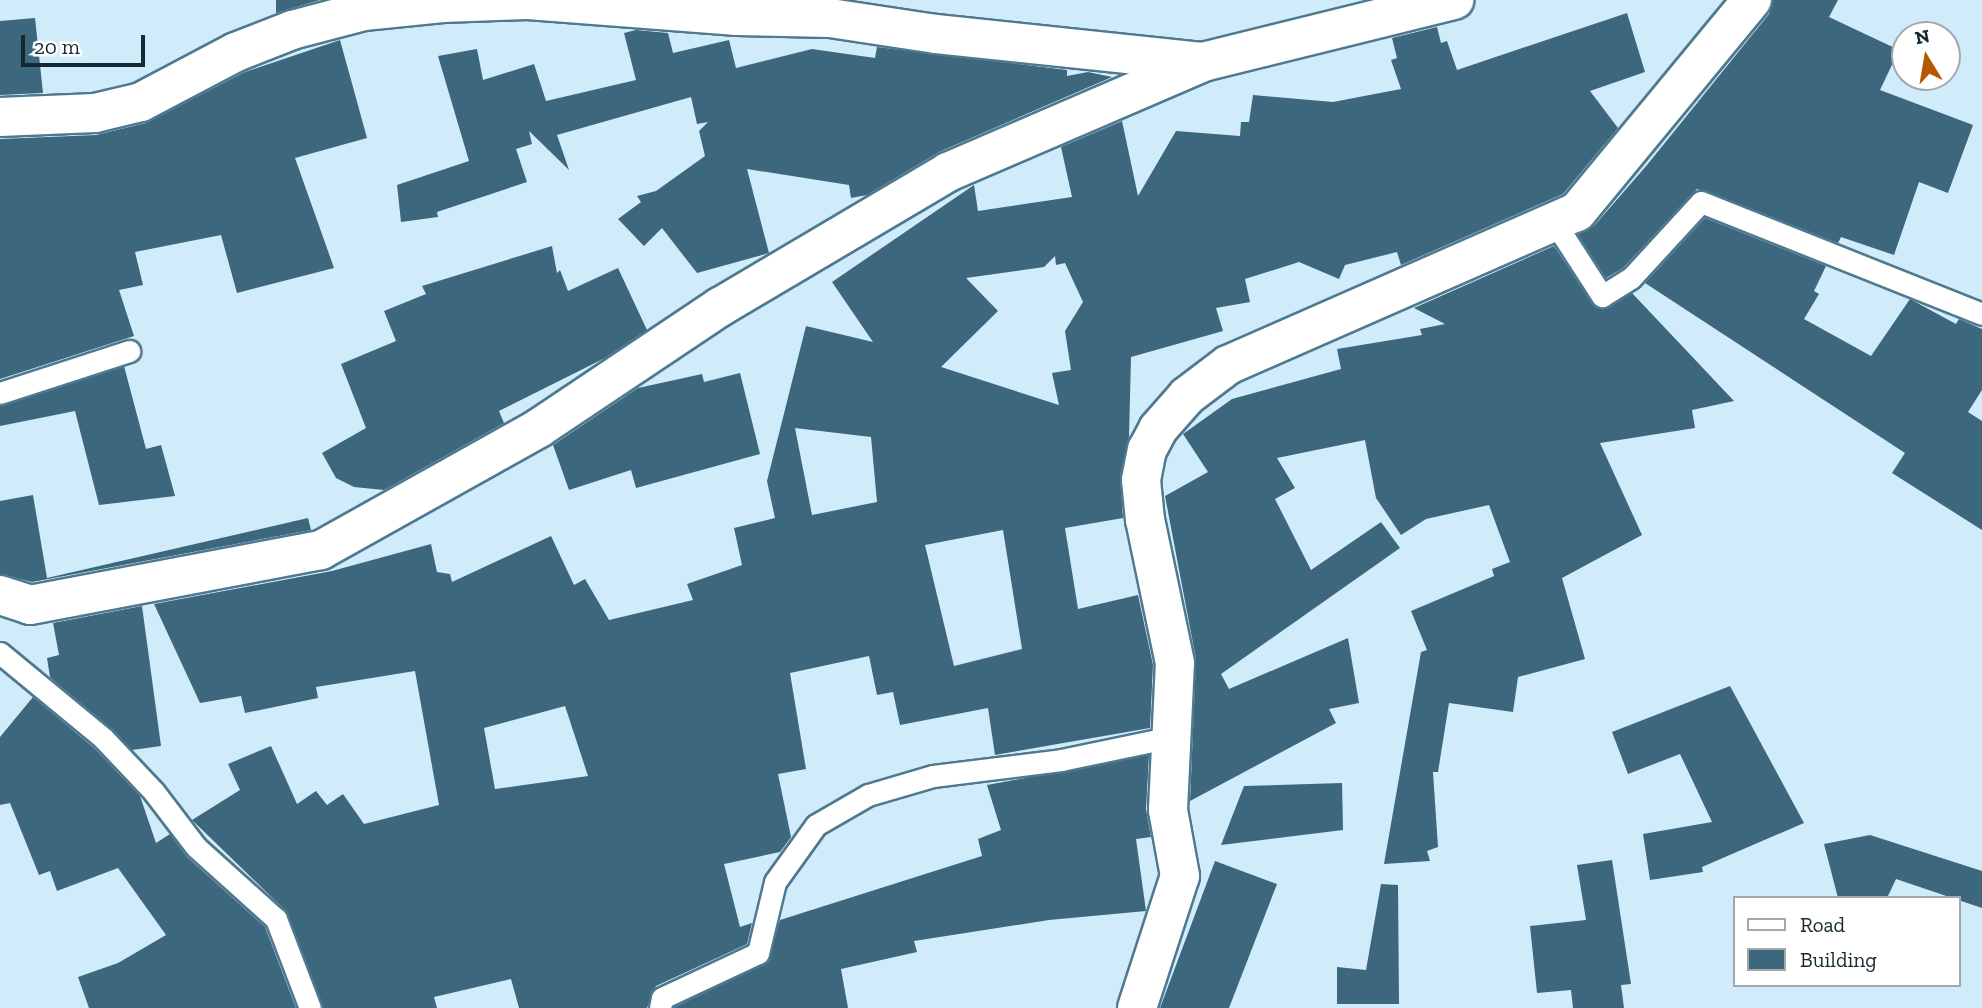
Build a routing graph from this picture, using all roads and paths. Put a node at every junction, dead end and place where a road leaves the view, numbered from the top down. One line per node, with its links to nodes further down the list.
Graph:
1 (1454, 0): 4 (street)
2 (1752, 0): 6 (street)
3 (462, 1): 4 (street); 5 (street)
4 (1203, 62): 10 (street)
5 (0, 117)
6 (1555, 223): 7 (lane); 12 (street)
7 (1982, 314)
8 (129, 351): 9 (lane)
9 (0, 393)
10 (0, 595)
11 (0, 653): 13 (lane)
12 (1172, 737): 14 (lane); 15 (street)
13 (310, 1008)
14 (660, 1008)
15 (1137, 1008)

